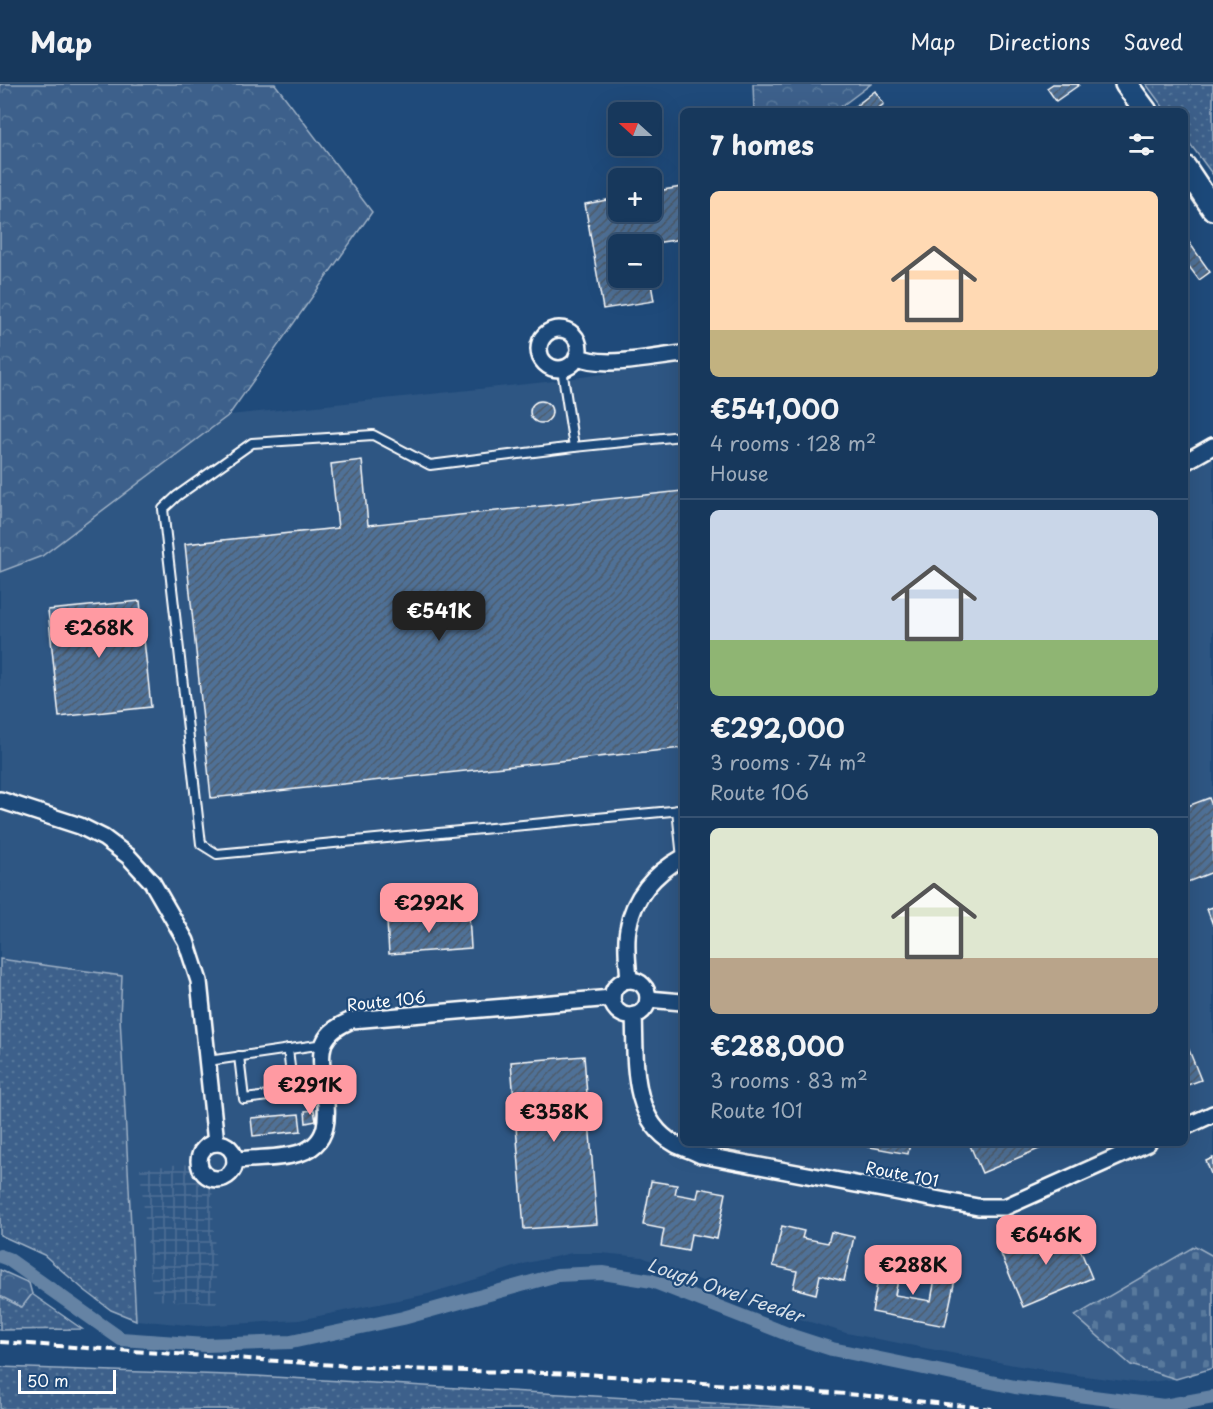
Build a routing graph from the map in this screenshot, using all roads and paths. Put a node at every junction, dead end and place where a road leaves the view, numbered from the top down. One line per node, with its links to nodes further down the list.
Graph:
1 (1126, 84): 2 (main road)
2 (1144, 108)
3 (1188, 172): 4 (main road)
4 (1213, 210)
5 (680, 354): 6 (street)
6 (578, 356): 7 (street); 7 (street)
7 (562, 369): 10 (lane)
8 (680, 436): 10 (lane)
9 (1213, 446): 11 (street)
10 (574, 447): 13 (lane)
11 (1188, 460)
12 (0, 800): 23 (street)
13 (680, 810)
14 (680, 859): 15 (street)
15 (629, 980): 16 (street); 17 (street)
16 (612, 998): 19 (street); 20 (street, Route 106)
17 (648, 999): 18 (street); 19 (street)
18 (680, 1002)
19 (634, 1015): 28 (street, Route 101)
20 (324, 1044): 21 (lane); 29 (street)
21 (288, 1049): 22 (lane); 22 (lane)
22 (239, 1056): 23 (lane)
23 (208, 1061): 26 (street)
24 (1213, 1114): 25 (street)
25 (1188, 1126)
26 (216, 1143): 29 (street); 29 (street)
27 (1133, 1146): 28 (street, Route 101)
28 (1118, 1149)
29 (235, 1160)

